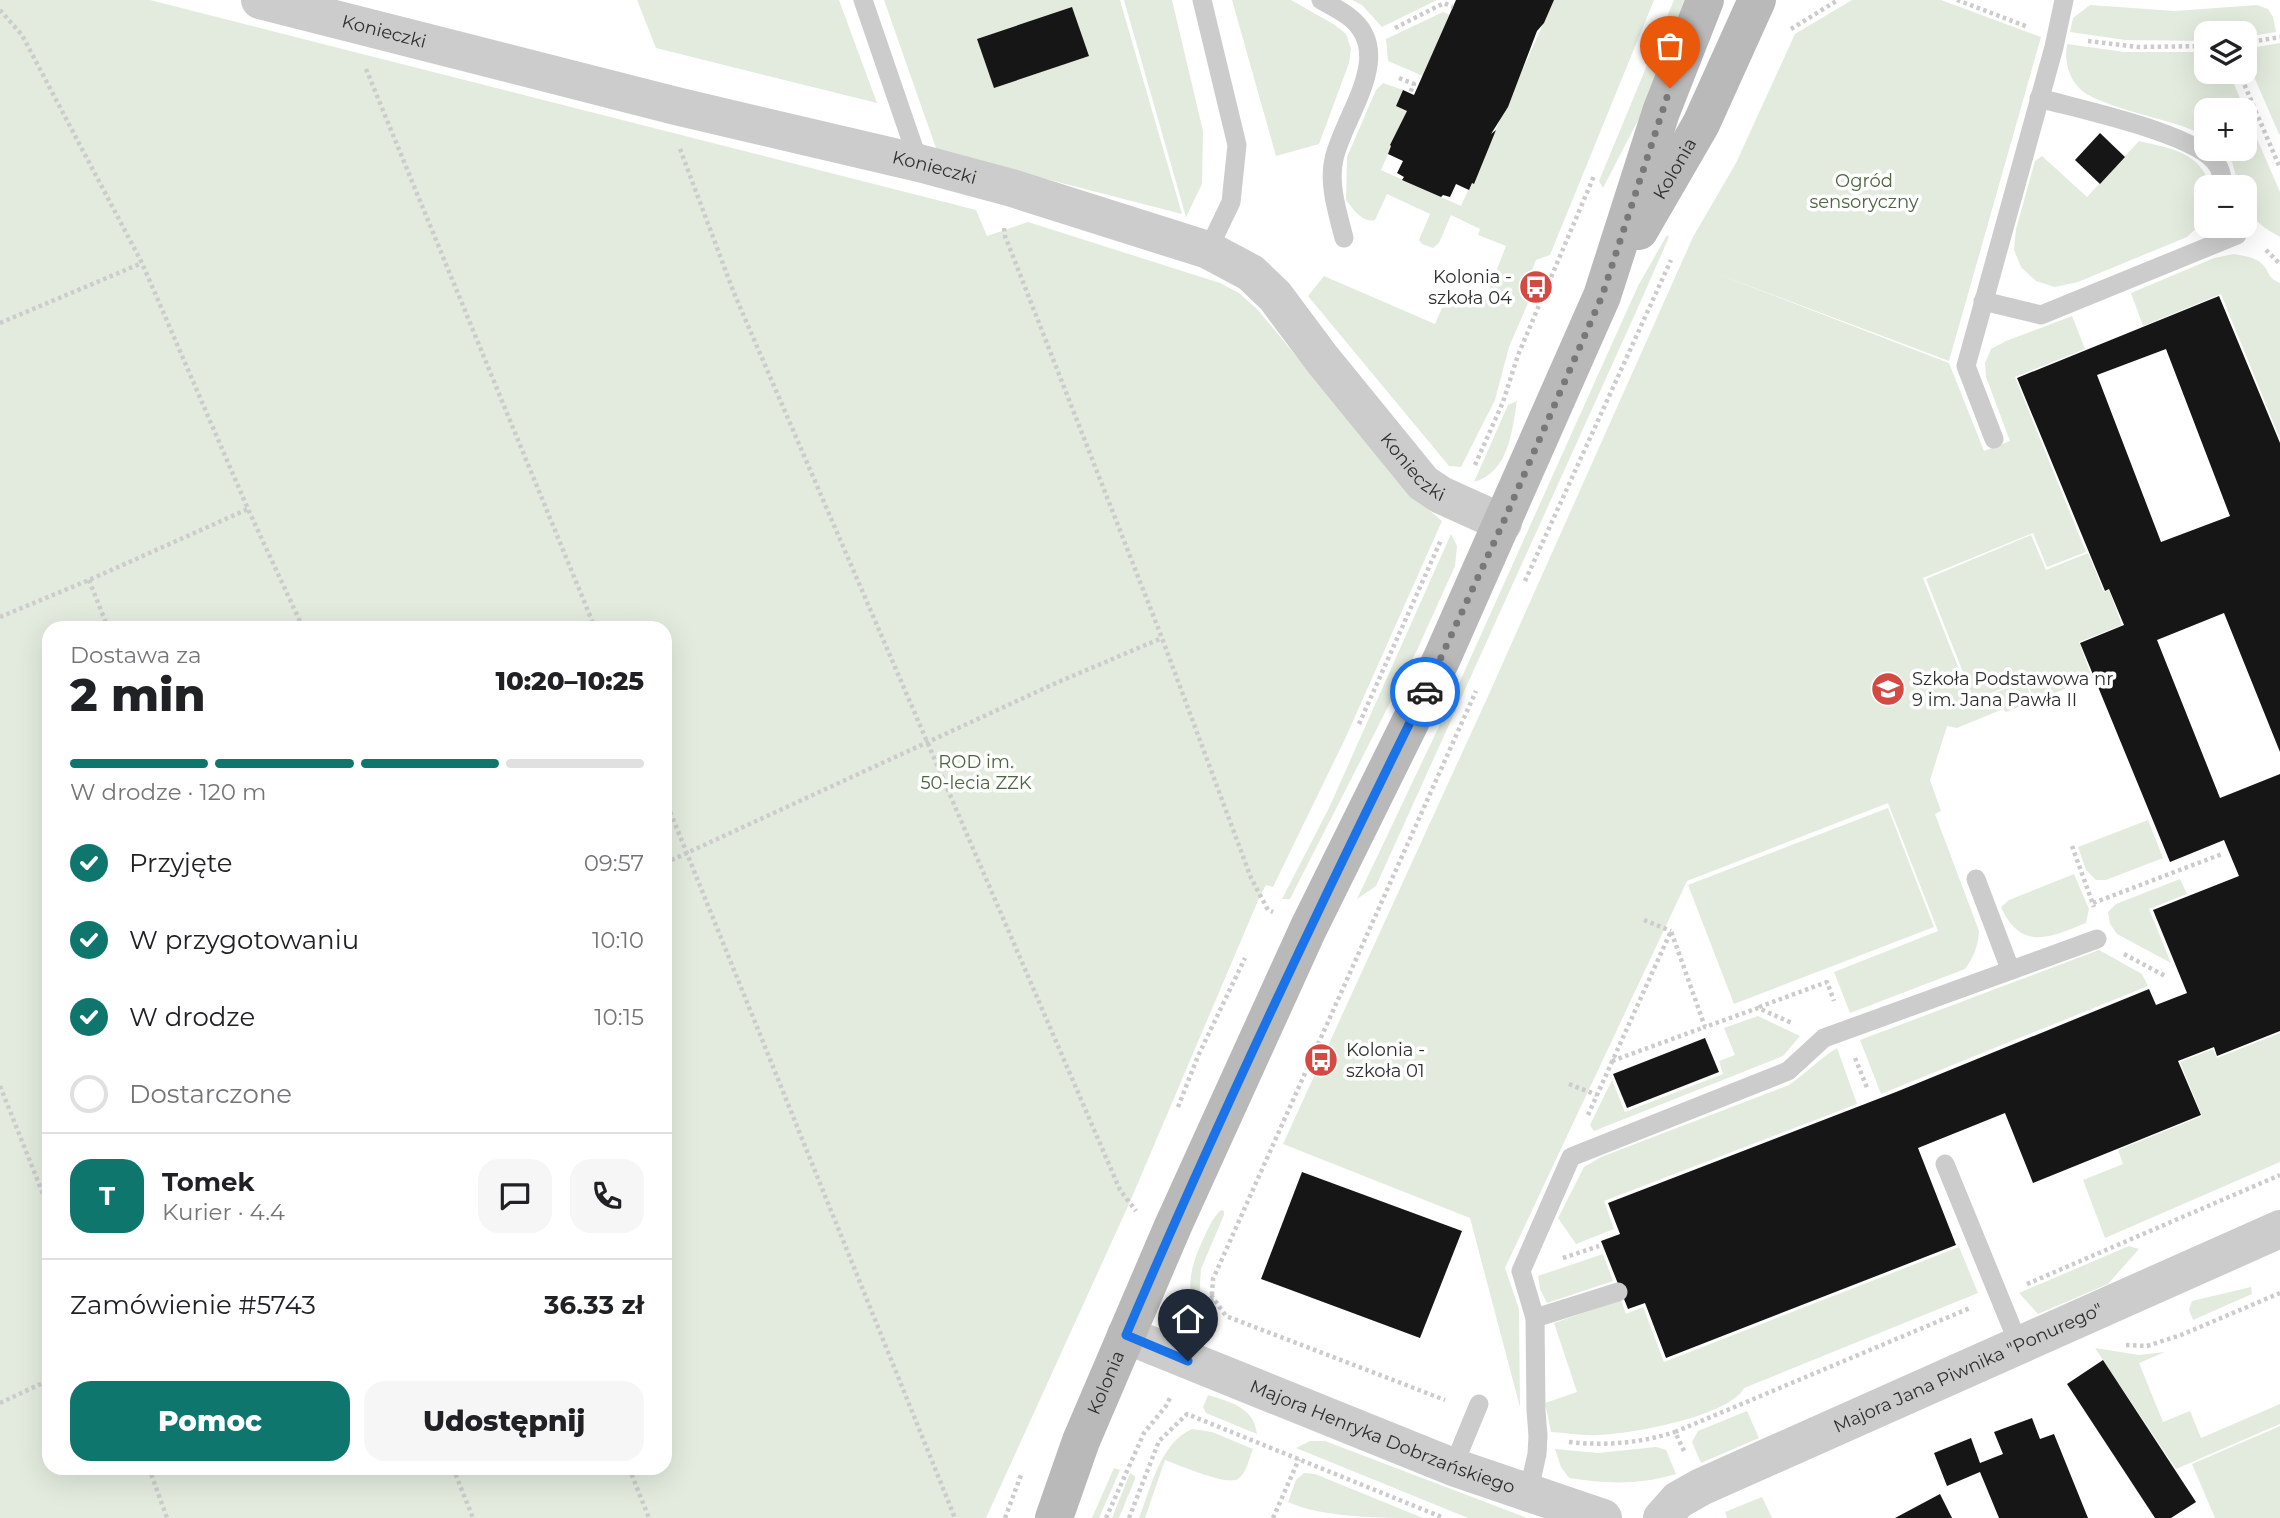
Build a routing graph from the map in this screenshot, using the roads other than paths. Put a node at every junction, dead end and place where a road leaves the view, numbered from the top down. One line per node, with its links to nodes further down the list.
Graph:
1 (260, 0): 9 (street, Konieczki)
2 (863, 0): 9 (lane)
3 (1202, 0): 13 (lane)
4 (1321, 0): 11 (lane)
5 (1705, 0): 14 (street, Kolonia)
6 (1758, 0): 14 (street, Kolonia)
7 (2064, 0): 8 (lane)
8 (2039, 98): 10 (lane); 15 (lane)
9 (919, 163): 13 (street, Konieczki)
10 (2221, 175)
11 (1344, 238)
12 (2230, 238): 15 (lane)
13 (1208, 250): 17 (street, Konieczki)
14 (1602, 296): 17 (street, Kolonia)
15 (1983, 301): 16 (lane)
16 (1994, 439)
17 (1503, 523): 25 (street, Kolonia)
18 (1976, 878): 20 (lane)
19 (2097, 939): 20 (lane)
20 (2010, 969): 24 (lane)
21 (1945, 1164): 26 (lane)
22 (2280, 1229): 26 (street, Majora Jana Piwnika "Ponurego")
23 (1618, 1292): 24 (lane)
24 (1535, 1318): 29 (lane)
25 (1126, 1335): 28 (street, Majora Henryka Dobrzańskiego); 30 (street, Kolonia)
26 (2020, 1345): 32 (street, Majora Jana Piwnika "Ponurego")
27 (1479, 1404): 28 (lane)
28 (1453, 1466): 29 (street, Majora Henryka Dobrzańskiego)
29 (1528, 1494): 31 (street, Majora Henryka Dobrzańskiego)
30 (1054, 1518)
31 (1603, 1518)
32 (1662, 1518)

